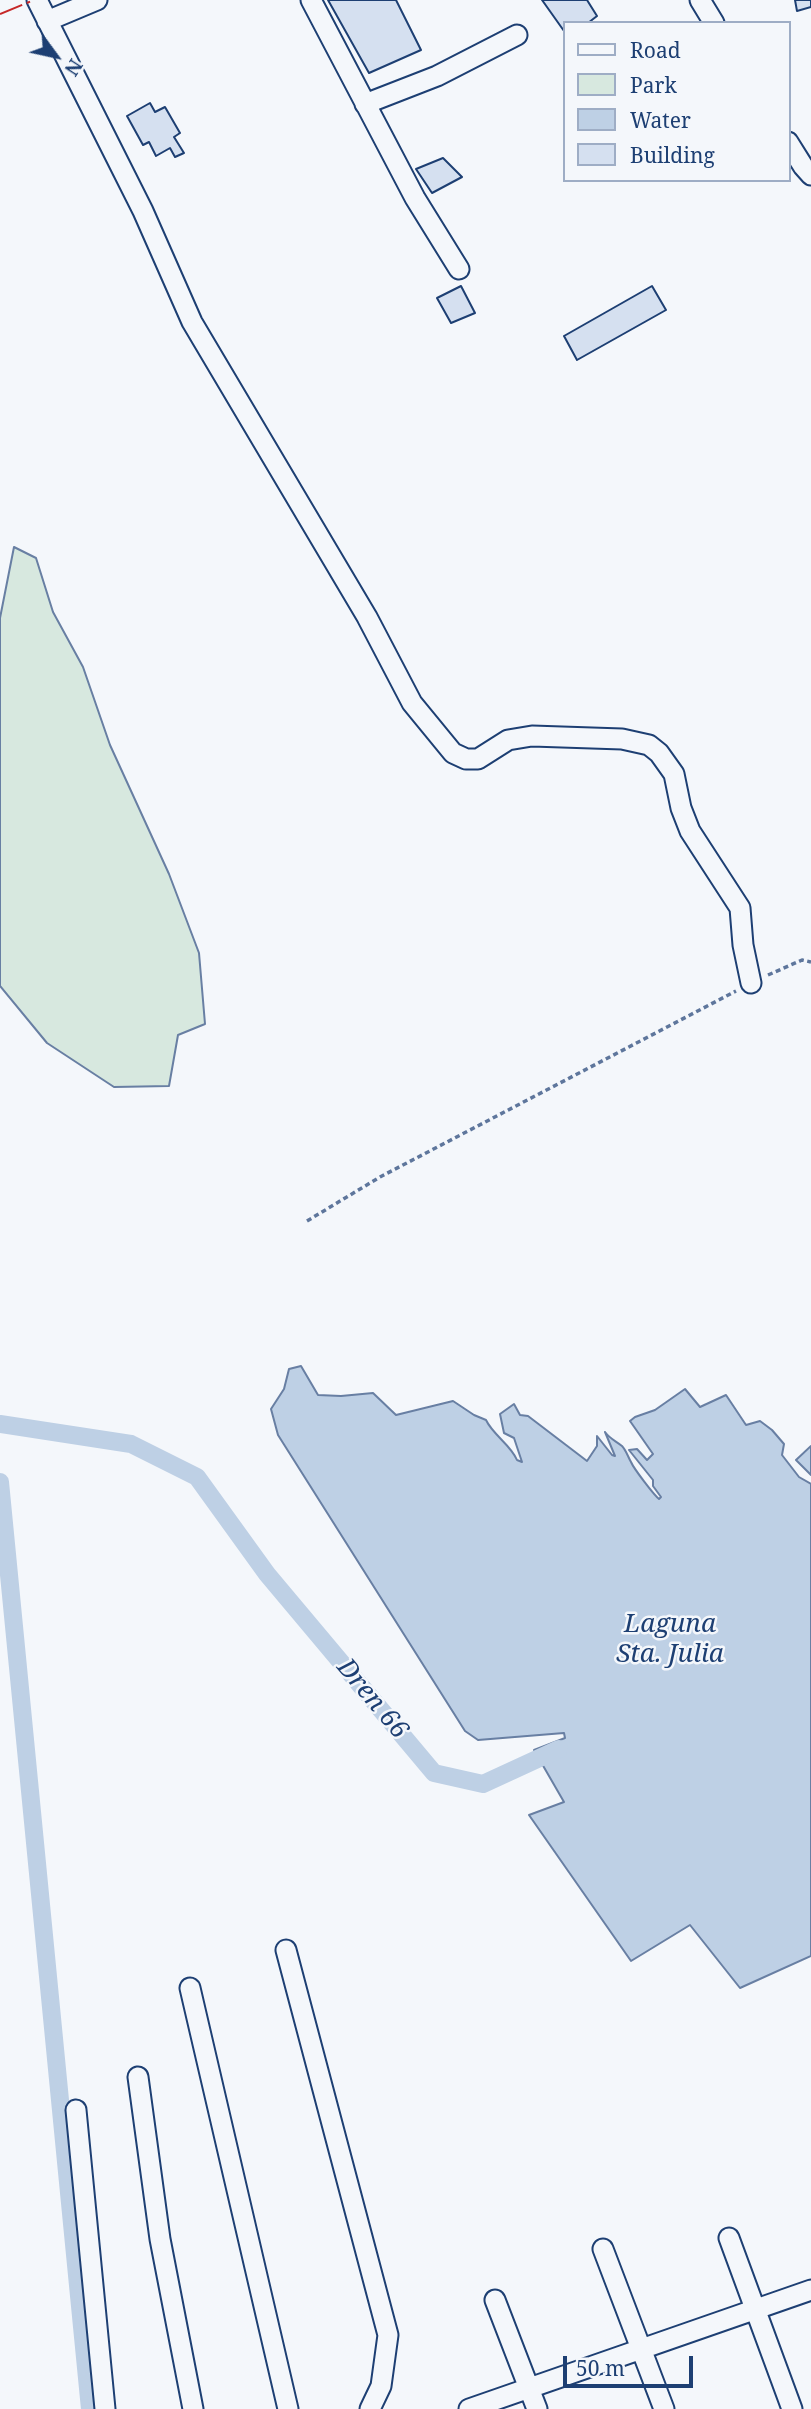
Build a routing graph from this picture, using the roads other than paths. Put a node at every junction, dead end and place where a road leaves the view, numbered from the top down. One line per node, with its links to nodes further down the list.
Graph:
1 (37, 0): 5 (street)
2 (97, 0): 5 (street)
3 (311, 0): 8 (street)
4 (700, 0): 6 (street)
5 (47, 21): 12 (street)
6 (713, 21)
7 (517, 35): 8 (street)
8 (365, 104): 11 (street)
9 (790, 145): 10 (street)
10 (811, 175)
11 (459, 270)
12 (751, 983)
13 (286, 1951): 27 (street)
14 (190, 1987): 26 (street)
15 (138, 2077): 25 (street)
16 (76, 2110): 24 (street)
17 (729, 2238): 21 (street)
18 (603, 2249): 22 (street)
19 (811, 2290): 21 (street)
20 (495, 2300): 23 (street)
21 (756, 2308): 22 (street); 31 (street)
22 (641, 2349): 23 (street); 30 (street)
23 (529, 2389): 28 (street); 29 (street)
24 (105, 2409)
25 (192, 2409)
26 (288, 2409)
27 (370, 2409)
28 (469, 2409)
29 (537, 2409)
30 (664, 2409)
31 (792, 2409)

